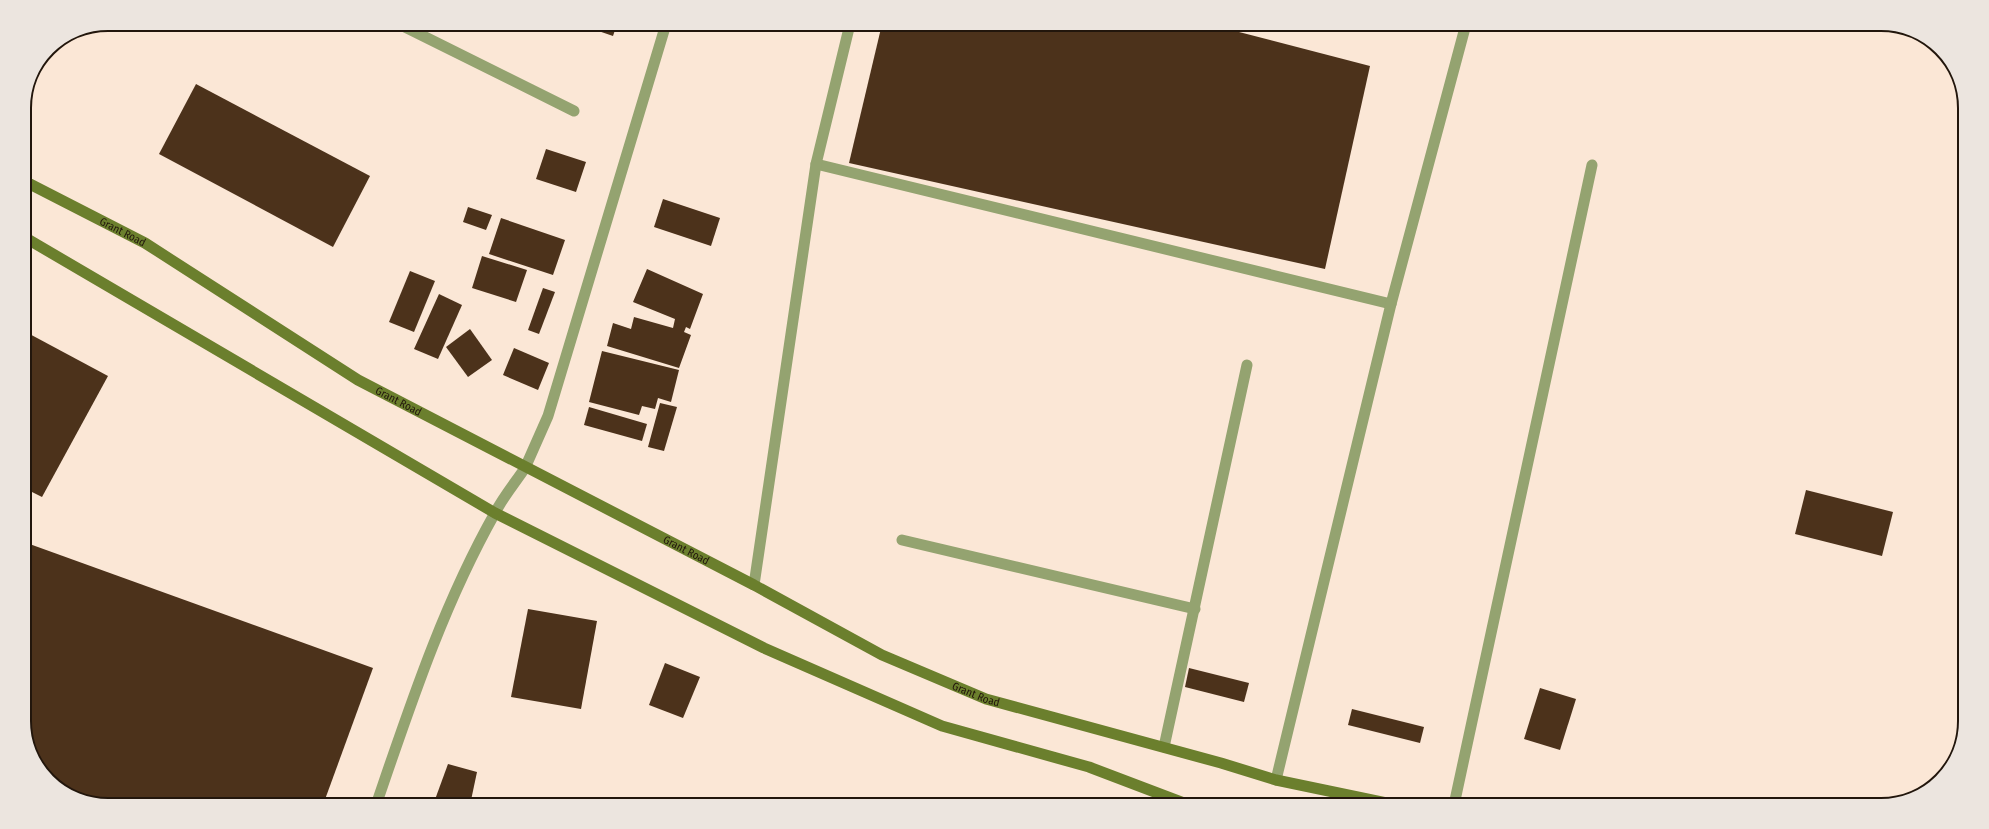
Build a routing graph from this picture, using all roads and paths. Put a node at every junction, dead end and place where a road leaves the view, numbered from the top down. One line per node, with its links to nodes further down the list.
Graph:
1 (413, 31): 5 (street)
2 (664, 31): 12 (street)
3 (848, 31): 6 (street)
4 (1464, 31): 10 (street)
5 (574, 110)
6 (816, 164): 10 (street); 15 (street)
7 (1592, 165): 22 (street)
8 (31, 185): 12 (main road, Grant Road)
9 (31, 241): 13 (main road)
10 (1391, 304): 18 (street)
11 (1247, 365): 16 (street)
12 (525, 468): 13 (street); 15 (main road, Grant Road)
13 (495, 513): 19 (street); 20 (main road)
14 (902, 540): 16 (street)
15 (754, 585): 17 (main road, Grant Road)
16 (1195, 609): 17 (street)
17 (1164, 747): 18 (main road, Grant Road)
18 (1276, 780): 21 (main road, Grant Road)
19 (378, 798)
20 (1170, 798)
21 (1362, 798)
22 (1456, 798)

